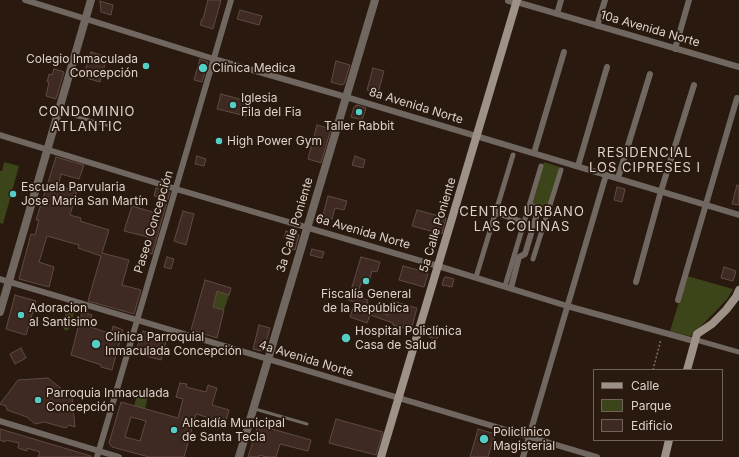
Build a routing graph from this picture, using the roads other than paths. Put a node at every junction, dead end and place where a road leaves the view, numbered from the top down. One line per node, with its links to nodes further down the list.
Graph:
1 (25, 0): 10 (street, 8a Avenida Norte)
2 (91, 0): 10 (street)
3 (231, 0): 14 (street, Paseo Concepción)
4 (375, 0): 19 (street, 3a Calle Poniente)
5 (561, 0): 9 (street)
6 (604, 0): 11 (street)
7 (688, 0): 12 (street)
8 (514, 1): 9 (street, 10a Avenida Norte); 24 (main road, 5a Calle Poniente)
9 (557, 14): 11 (street, 10a Avenida Norte)
10 (86, 19): 14 (street, 8a Avenida Norte); 21 (street)
11 (597, 26): 12 (street, 10a Avenida Norte)
12 (675, 49): 16 (street, 10a Avenida Norte)
13 (564, 52): 26 (street)
14 (214, 59): 19 (street, 8a Avenida Norte); 33 (street, Paseo Concepción)
15 (607, 67): 29 (street)
16 (739, 67)
17 (650, 74): 32 (street)
18 (694, 85): 34 (street)
19 (346, 97): 24 (street, 8a Avenida Norte); 42 (street, 3a Calle Poniente)
20 (737, 98): 35 (street)
21 (59, 111): 22 (lane); 25 (street)
22 (110, 126)
23 (0, 135): 25 (street, 6a Avenida Norte)
24 (477, 136): 26 (street, 8a Avenida Norte); 44 (main road, 5a Calle Poniente)
25 (47, 150): 33 (street, 6a Avenida Norte); 47 (street)
26 (534, 153): 29 (street, 8a Avenida Norte)
27 (513, 155): 38 (street)
28 (541, 166): 36 (street)
29 (578, 166): 31 (street, 8a Avenida Norte)
30 (561, 170): 37 (street)
31 (606, 175): 32 (street, 8a Avenida Norte); 52 (street)
32 (618, 178): 34 (street, 8a Avenida Norte)
33 (176, 189): 42 (street, 6a Avenida Norte); 54 (street, Paseo Concepción)
34 (661, 191): 35 (street, 8a Avenida Norte); 48 (street)
35 (705, 204): 39 (street, 8a Avenida Norte); 51 (street)
36 (530, 205): 37 (street); 41 (street)
37 (549, 210): 43 (street)
38 (495, 213): 41 (street); 45 (street)
39 (739, 215)
40 (536, 217): 49 (street)
41 (524, 222): 49 (street)
42 (308, 227): 44 (street, 6a Avenida Norte); 57 (street, 3a Calle Poniente)
43 (533, 259)
44 (438, 266): 45 (street, 6a Avenida Norte); 59 (main road, 5a Calle Poniente)
45 (476, 277): 49 (street, 6a Avenida Norte)
46 (0, 279): 47 (street, 4a Avenida Norte)
47 (9, 282): 53 (street); 54 (street, 4a Avenida Norte)
48 (636, 282)
49 (508, 287): 52 (street, 6a Avenida Norte)
50 (739, 290): 55 (main road)
51 (678, 300)
52 (567, 306): 55 (street, 6a Avenida Norte); 63 (street)
53 (0, 312)
54 (136, 320): 57 (street, 4a Avenida Norte); 65 (street, Paseo Concepción)
55 (697, 341): 56 (street, 6a Avenida Norte); 58 (main road)
56 (739, 352)
57 (268, 359): 59 (street, 4a Avenida Norte); 60 (street, 3a Calle Poniente)
58 (687, 369)
59 (399, 398): 63 (street, 4a Avenida Norte); 68 (main road, 5a Calle Poniente)
60 (253, 408): 62 (lane); 67 (street, 3a Calle Poniente)
61 (0, 422): 65 (street)
62 (307, 424)
63 (529, 437): 69 (street); 70 (street, 4a Avenida Norte)
64 (669, 441): 71 (main road)
65 (98, 454): 66 (street)
66 (119, 457)
67 (239, 457)
68 (381, 457)
69 (523, 457)
70 (598, 457)
71 (665, 457)

